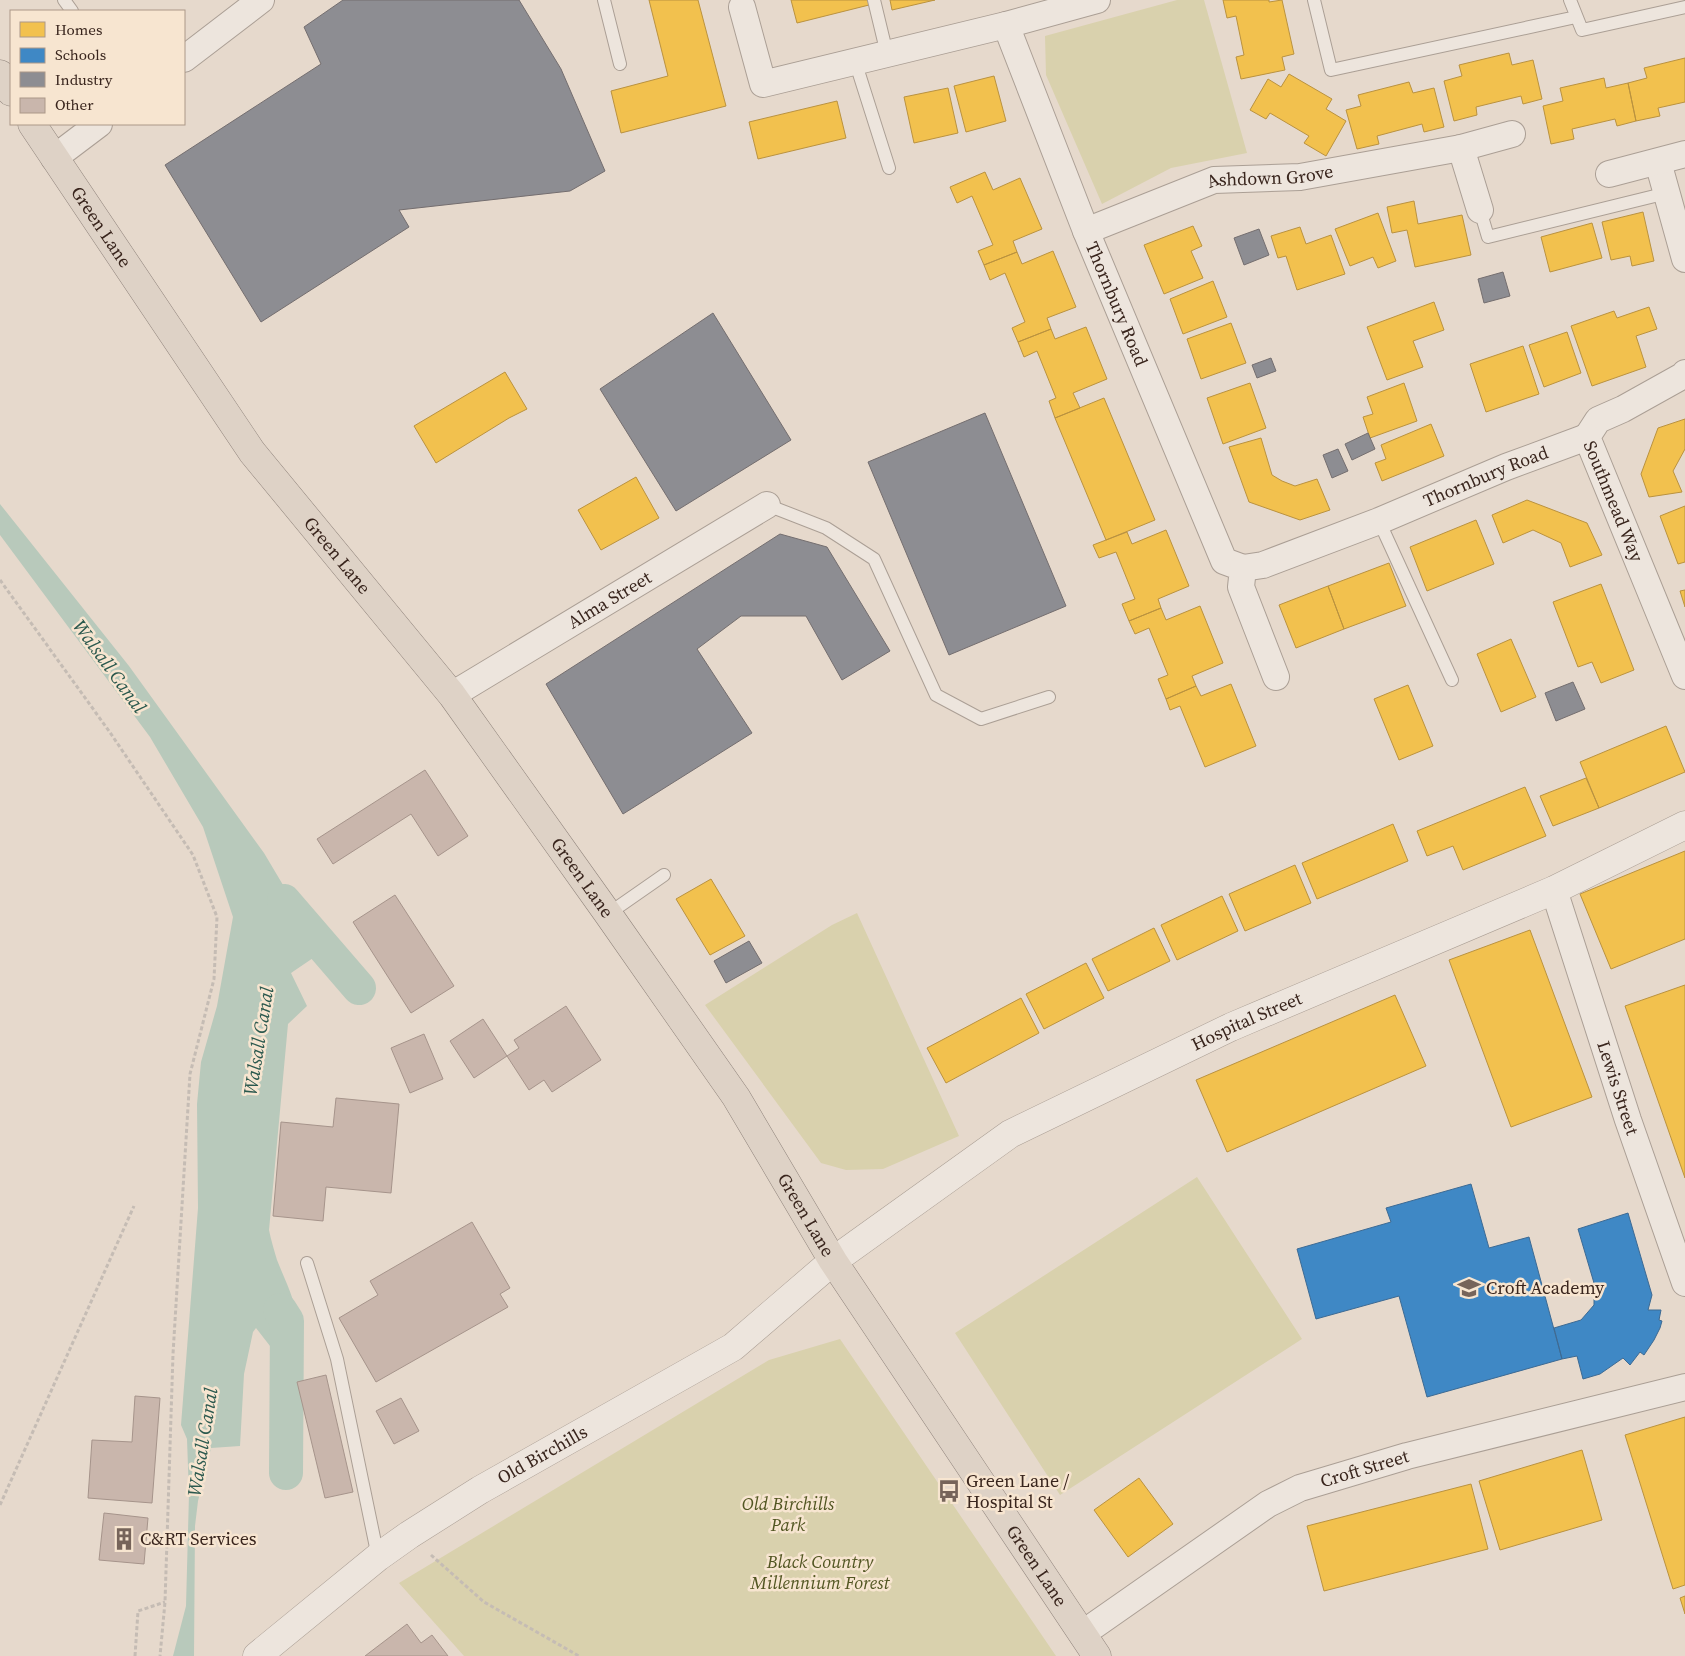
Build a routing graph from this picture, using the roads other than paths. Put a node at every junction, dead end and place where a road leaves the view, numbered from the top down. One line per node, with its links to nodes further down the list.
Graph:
1 (261, 0): 13 (street)
2 (604, 0): 15 (lane)
3 (874, 0): 12 (lane)
4 (1097, 0): 8 (street)
5 (1314, 0): 10 (lane)
6 (1570, 0): 10 (lane)
7 (741, 4): 14 (street)
8 (1063, 5): 11 (street)
9 (1685, 7): 10 (lane)
10 (1576, 17)
11 (1006, 25): 12 (street); 29 (street, Thornbury Road)
12 (887, 54): 14 (street)
13 (185, 58)
14 (855, 61): 25 (lane)
15 (620, 64)
16 (0, 74): 17 (highway)
17 (10, 90)
18 (33, 125): 23 (highway, Green Lane)
19 (98, 125): 23 (street)
20 (1512, 134): 21 (street, Ashdown Grove)
21 (1461, 148): 28 (street); 29 (street, Ashdown Grove)
22 (1685, 154): 24 (street)
23 (54, 158): 39 (highway, Green Lane)
24 (1658, 162): 26 (street); 27 (street)
25 (889, 168)
26 (1609, 174)
27 (1667, 193): 28 (lane); 30 (street)
28 (1480, 210)
29 (1086, 231): 35 (street, Thornbury Road)
30 (1685, 259)
31 (1685, 373): 32 (street, Southmead Way)
32 (1587, 437): 34 (street, Thornbury Road); 36 (street, Southmead Way)
33 (767, 505): 39 (street, Alma Street); 40 (lane)
34 (1378, 521): 35 (street, Thornbury Road); 38 (lane)
35 (1244, 568): 37 (street)
36 (1682, 659)
37 (1276, 677)
38 (1452, 680)
39 (452, 695): 44 (highway, Green Lane)
40 (1048, 697)
41 (1685, 825): 43 (street, Hospital Street)
42 (664, 875): 44 (lane)
43 (1554, 890): 45 (street, Hospital Street); 47 (street, Lewis Street)
44 (608, 914): 45 (highway, Green Lane)
45 (833, 1262): 49 (street, Old Birchills); 50 (highway, Green Lane)
46 (307, 1263): 49 (lane)
47 (1685, 1283)
48 (1685, 1387): 50 (street, Croft Street)
49 (378, 1557): 51 (street, Old Birchills)
50 (1089, 1645)
51 (257, 1656)

